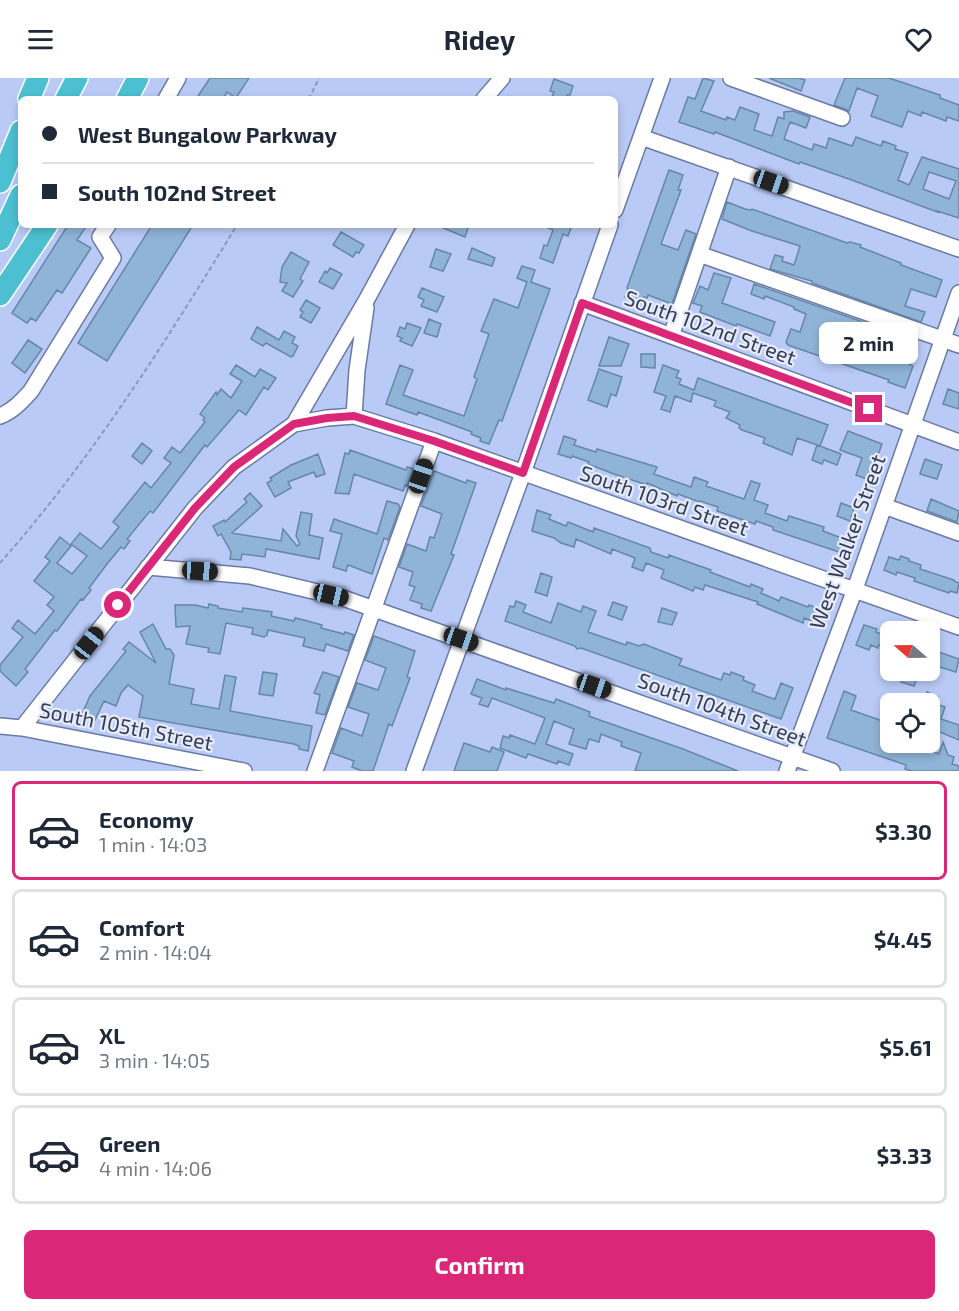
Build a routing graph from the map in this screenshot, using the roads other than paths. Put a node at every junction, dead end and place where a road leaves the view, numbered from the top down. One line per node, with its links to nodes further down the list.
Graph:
1 (77, 78): 7 (highway)
2 (138, 78): 8 (highway)
3 (178, 78): 9 (street)
4 (502, 78): 10 (street)
5 (662, 78): 13 (street)
6 (731, 78): 11 (street)
7 (68, 96)
8 (129, 96)
9 (168, 96)
10 (487, 96)
11 (842, 118)
12 (18, 120): 15 (highway)
13 (641, 137): 16 (street); 19 (street)
14 (18, 138): 17 (highway)
15 (0, 154)
16 (729, 167): 25 (street); 26 (street)
17 (0, 182)
18 (18, 201): 24 (highway)
19 (618, 202)
20 (45, 228): 28 (highway)
21 (106, 228): 34 (street)
22 (405, 228): 29 (street)
23 (609, 228): 30 (street)
24 (0, 240)
25 (959, 249)
26 (699, 254): 31 (street); 32 (street)
27 (959, 293): 32 (street, West Walker Street)
28 (0, 295)
29 (367, 299): 35 (street); 36 (street)
30 (582, 303): 31 (street, South 102nd Street); 40 (street)
31 (671, 336): 37 (street, South 102nd Street)
32 (943, 339): 33 (street); 37 (street, West Walker Street)
33 (959, 345)
34 (0, 416)
35 (354, 416): 36 (street, South 103rd Street); 38 (street, South 103rd Street)
36 (294, 424): 43 (street)
37 (913, 425): 39 (street, South 102nd Street); 41 (street, West Walker Street)
38 (434, 441): 40 (street, South 103rd Street); 45 (street)
39 (959, 442)
40 (523, 473): 44 (street, South 103rd Street); 47 (street)
41 (884, 506): 42 (street); 44 (street, West Walker Street)
42 (959, 533)
43 (148, 567): 45 (street, South 104th Street); 49 (street)
44 (855, 589): 46 (street, South 103rd Street); 50 (street, West Walker Street)
45 (374, 609): 47 (street, South 104th Street); 52 (street)
46 (959, 627)
47 (461, 639): 50 (street, South 104th Street); 53 (street)
48 (0, 726): 49 (street, South 105th Street)
49 (22, 728): 51 (street, South 105th Street)
50 (789, 764): 54 (street, South 104th Street)
51 (244, 771)
52 (315, 771)
53 (414, 771)
54 (832, 771)

